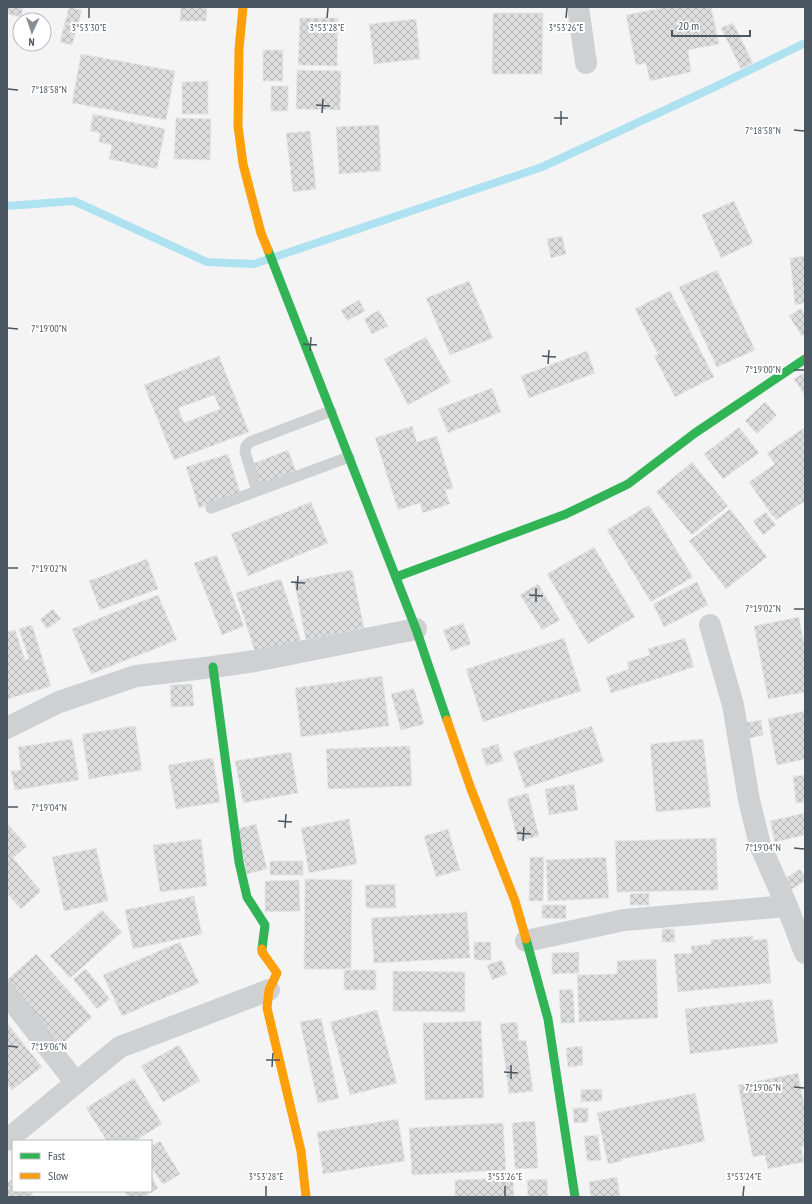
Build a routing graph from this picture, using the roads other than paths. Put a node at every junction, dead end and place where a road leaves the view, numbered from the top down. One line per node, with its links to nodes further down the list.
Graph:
1 (243, 7): 5 (street)
2 (578, 7): 3 (street)
3 (586, 63)
4 (805, 358): 9 (street)
5 (331, 411): 6 (street); 7 (lane)
6 (349, 457): 7 (lane); 9 (street)
7 (257, 491): 8 (lane)
8 (211, 508)
9 (396, 577): 11 (street)
10 (710, 625): 14 (street)
11 (416, 629): 12 (street); 15 (street)
12 (213, 667): 13 (street); 17 (street)
13 (7, 728)
14 (787, 906): 15 (street); 16 (street)
15 (526, 941): 22 (street)
16 (805, 953)
17 (269, 990): 19 (street); 21 (street)
18 (7, 994): 19 (street)
19 (76, 1083): 20 (street)
20 (7, 1140)
21 (306, 1197)
22 (575, 1197)

